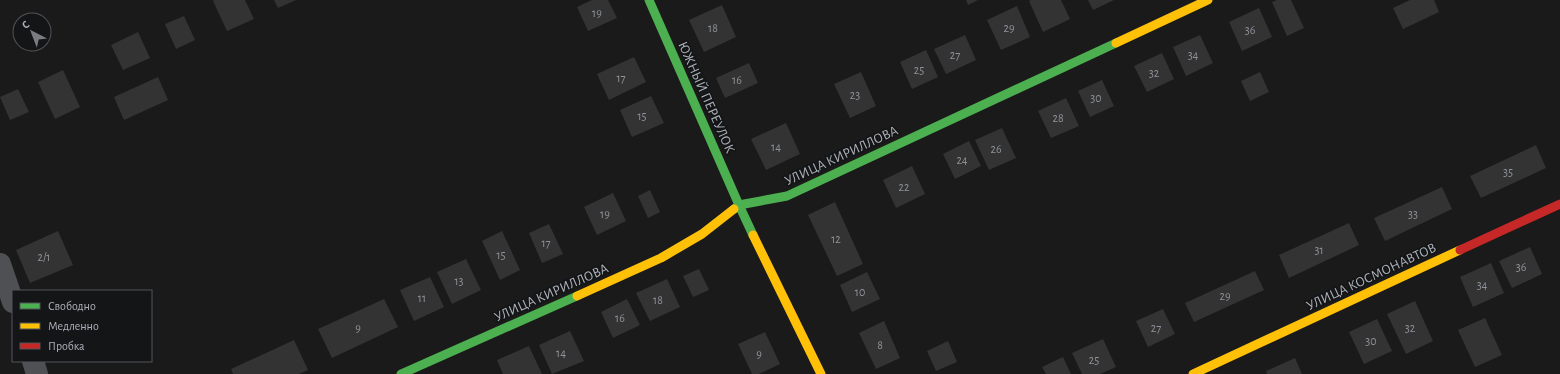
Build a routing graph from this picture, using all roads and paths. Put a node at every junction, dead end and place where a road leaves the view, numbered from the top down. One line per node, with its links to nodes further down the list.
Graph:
1 (649, 0): 4 (street, ЮЖНЫЙ ПЕРЕУЛОК)
2 (1208, 0): 4 (street, УЛИЦА КИРИЛЛОВА)
3 (1560, 204): 11 (street, УЛИЦА КОСМОНАВТОВ)
4 (739, 205): 9 (street, УЛИЦА КИРИЛЛОВА); 10 (street, ЮЖНЫЙ ПЕРЕУЛОК)
5 (0, 264): 6 (street)
6 (12, 299)
7 (33, 362): 8 (street)
8 (37, 374)
9 (401, 374)
10 (821, 374)
11 (1193, 374)

